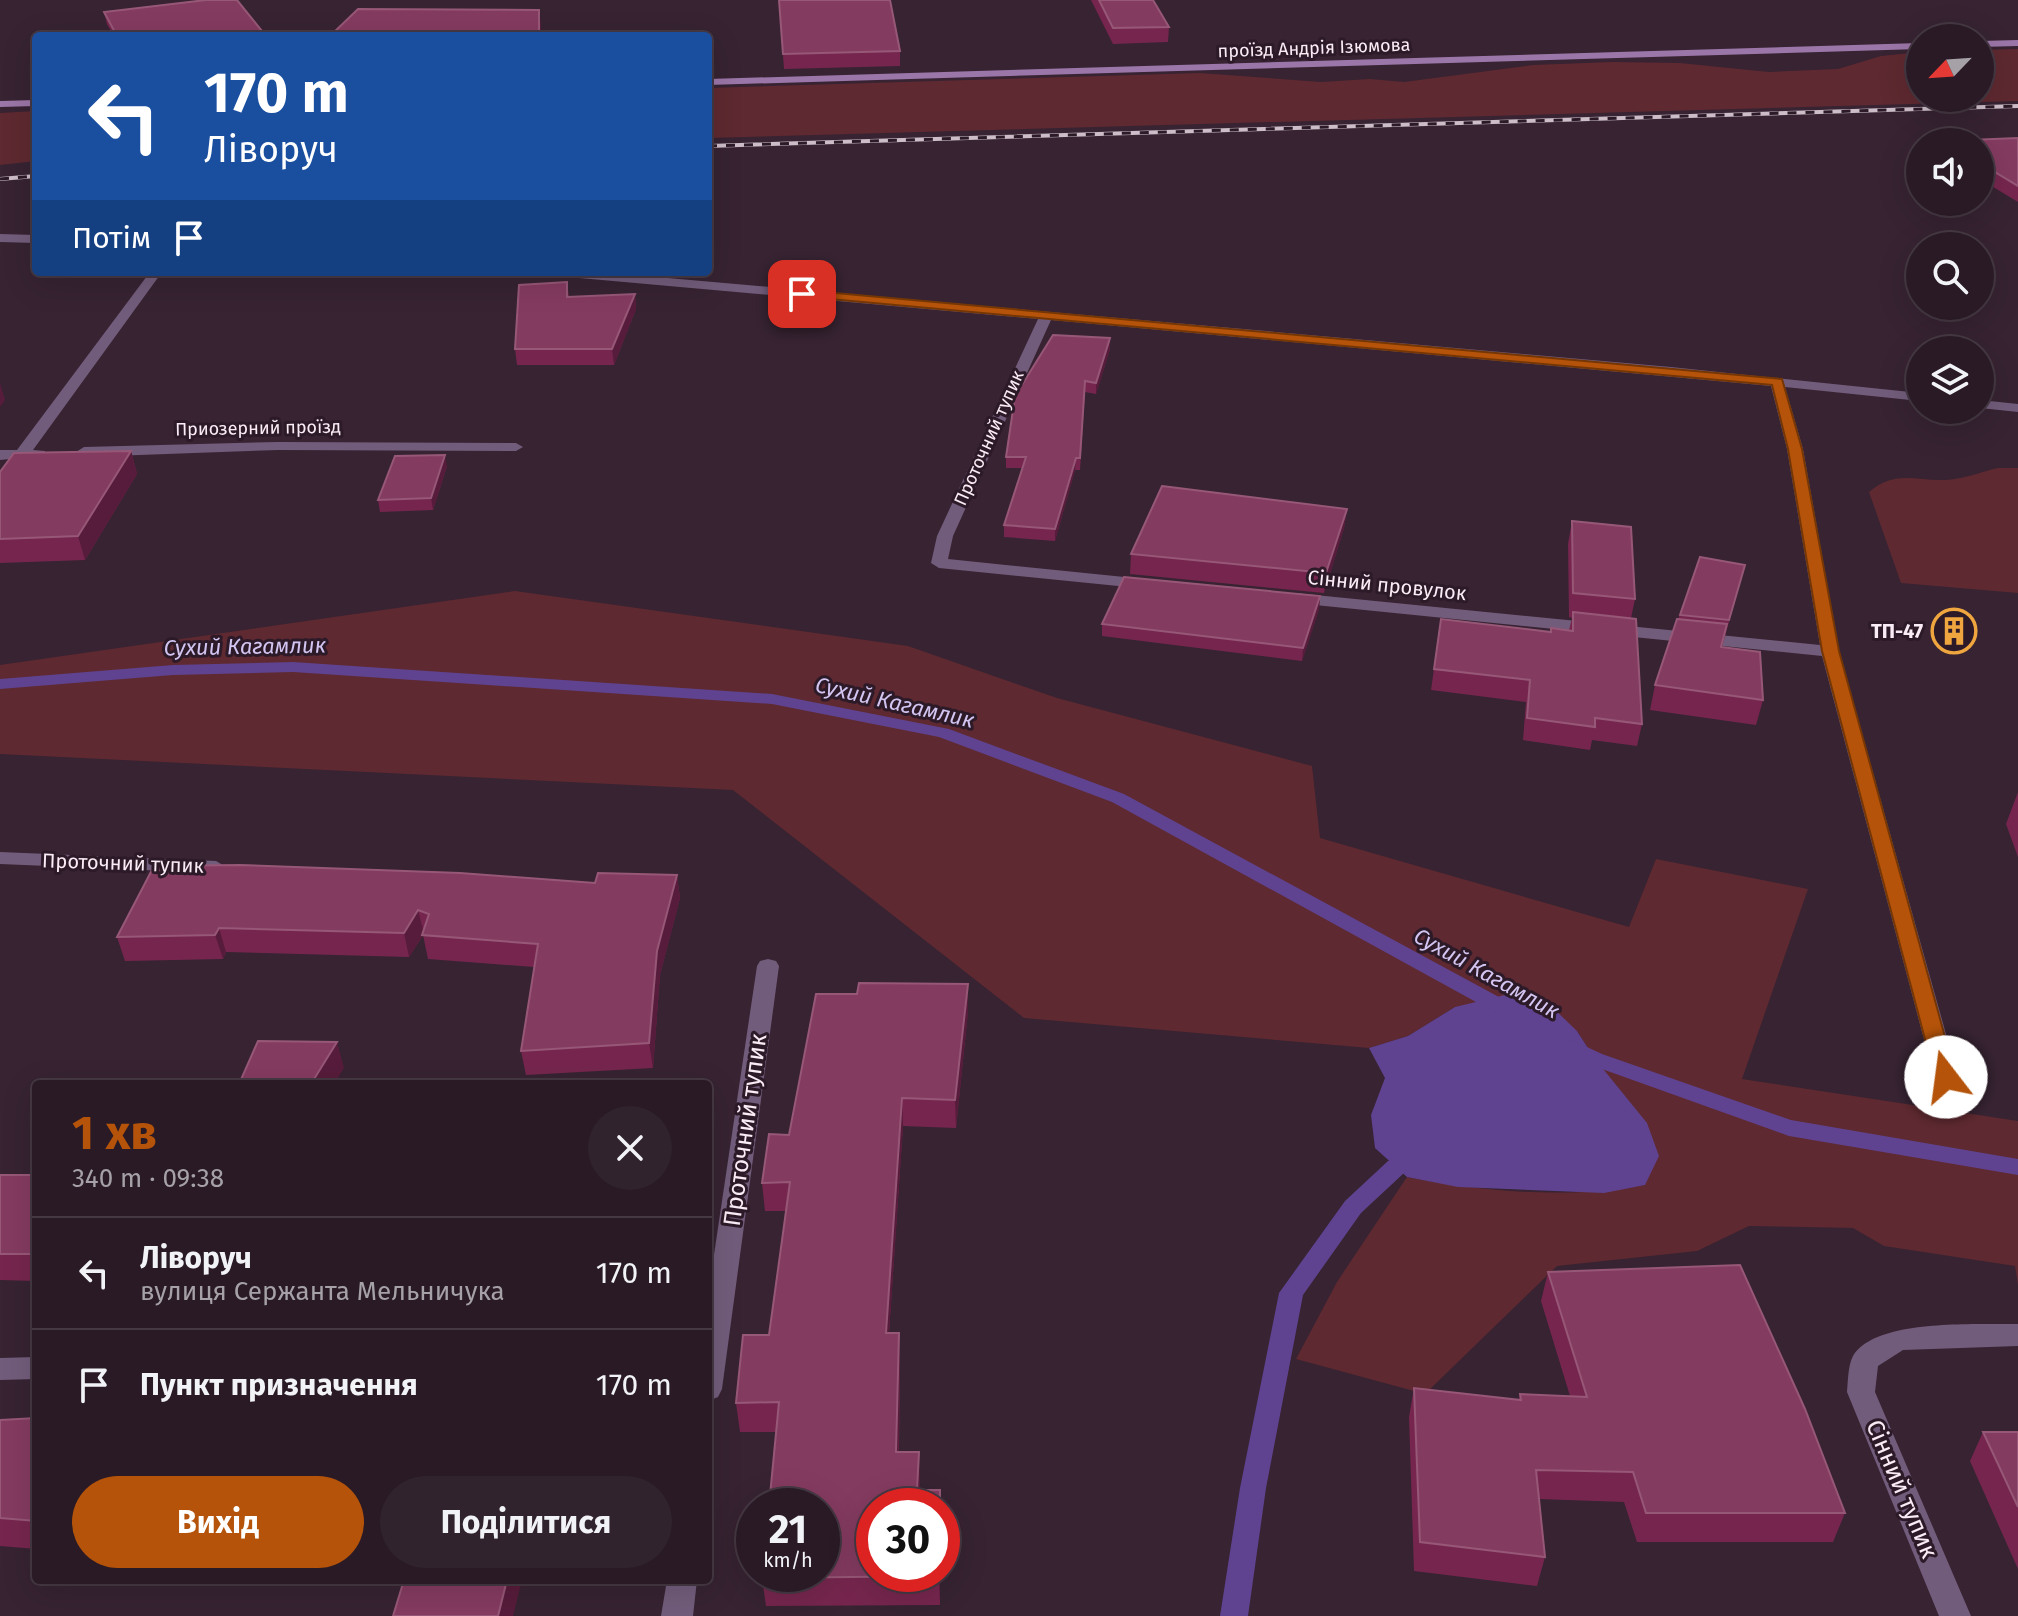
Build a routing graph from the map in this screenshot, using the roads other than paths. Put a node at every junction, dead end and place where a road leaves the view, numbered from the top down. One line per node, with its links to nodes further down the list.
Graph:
1 (2018, 43): 2 (street)
2 (1994, 44)
3 (1906, 46): 4 (street, проїзд Андрія Ізюмова)
4 (712, 82)
5 (32, 103): 6 (street)
6 (0, 104)
7 (0, 238): 8 (street)
8 (32, 239)
9 (153, 276): 17 (street)
10 (601, 276): 11 (street)
11 (1046, 316): 12 (street); 20 (street, Проточний тупик)
12 (1777, 382): 13 (street); 22 (street)
13 (1906, 396)
14 (1994, 405): 15 (street)
15 (2018, 408)
16 (516, 447): 17 (street, Приозерний проїзд)
17 (23, 454): 18 (street, Приозерний проїзд); 19 (street)
18 (0, 455)
19 (0, 484)
20 (1162, 585)
21 (1273, 596): 22 (street, Сінний провулок)
22 (1830, 651): 26 (street)
23 (0, 858): 24 (street, Проточний тупик)
24 (231, 867)
25 (768, 966): 28 (street, Проточний тупик)
26 (1946, 1077)
27 (2018, 1335): 33 (street, Сінний тупик)
28 (712, 1352)
29 (32, 1368): 30 (street)
30 (0, 1369)
31 (681, 1584): 32 (street)
32 (677, 1616)
33 (1955, 1616)

